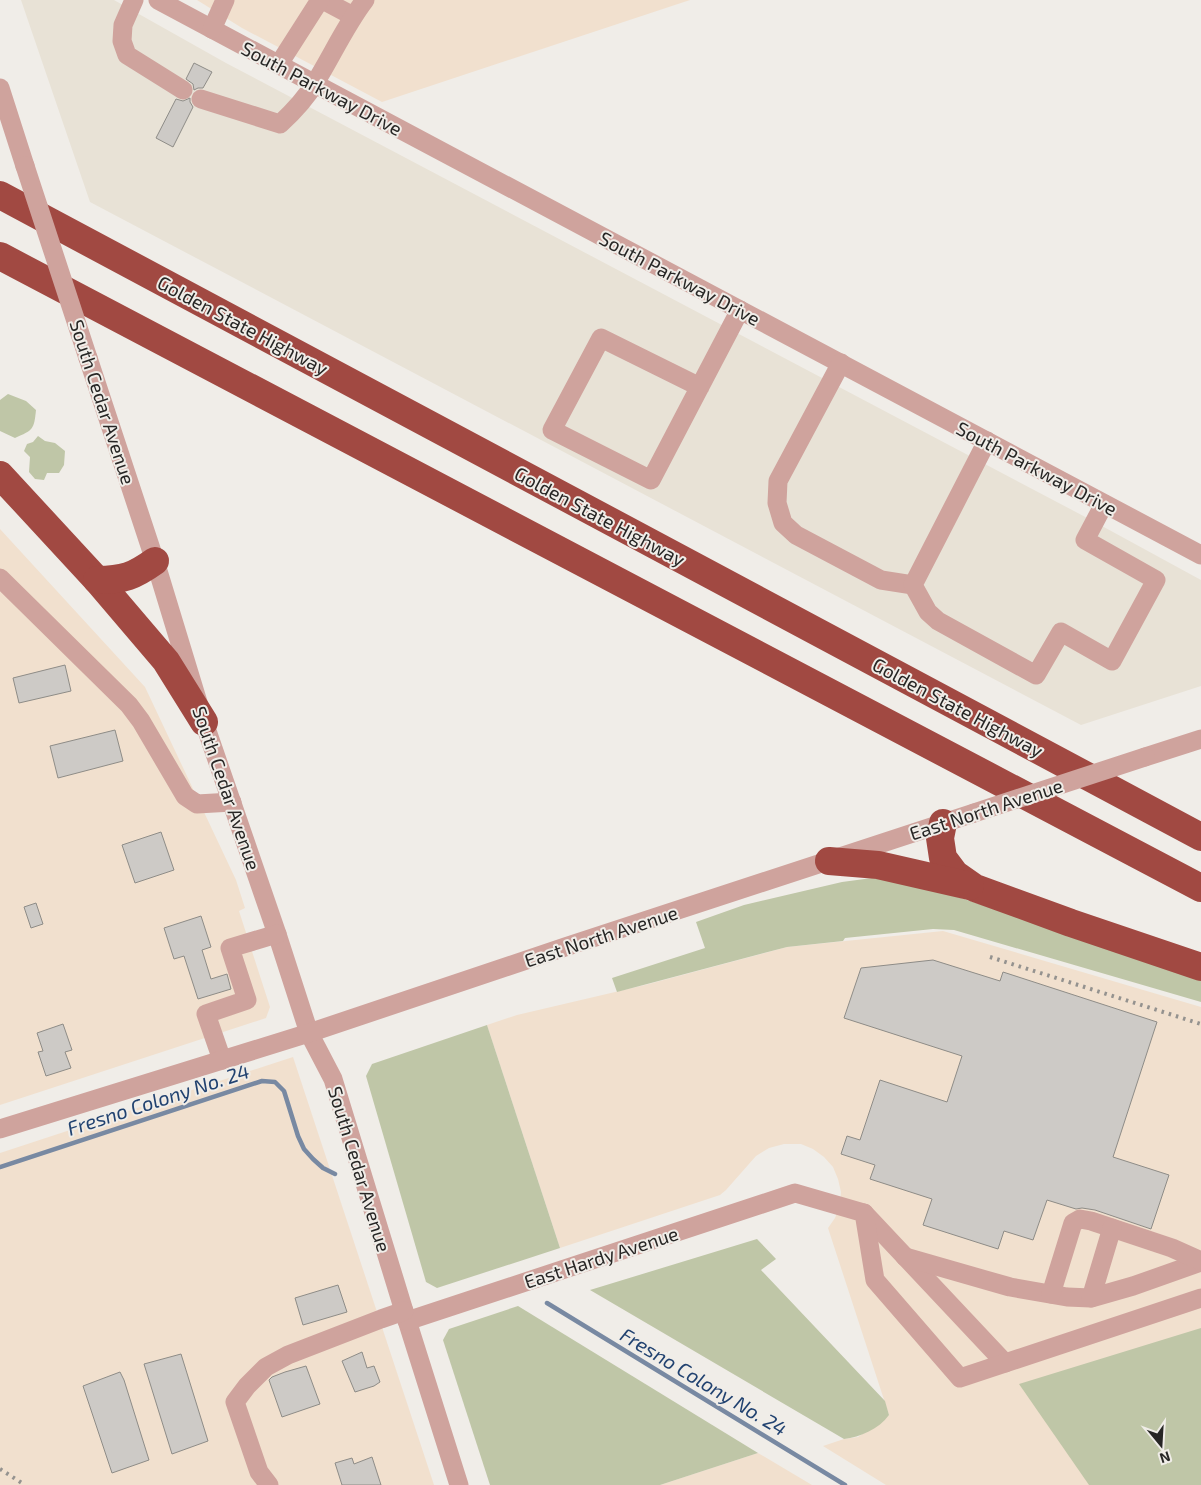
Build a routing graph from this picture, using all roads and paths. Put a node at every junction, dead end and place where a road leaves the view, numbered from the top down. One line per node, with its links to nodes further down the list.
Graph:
1 (134, 0): 11 (street)
2 (158, 0): 7 (street, South Parkway Drive)
3 (225, 0): 7 (street)
4 (364, 0): 6 (street)
5 (319, 2): 6 (street); 8 (street)
6 (353, 16): 9 (street)
7 (212, 28): 8 (street, South Parkway Drive)
8 (279, 64): 9 (street, South Parkway Drive)
9 (315, 84): 12 (street); 15 (street, South Parkway Drive)
10 (0, 88): 22 (street, South Cedar Avenue, bridge)
11 (183, 90)
12 (201, 99)
13 (0, 196): 30 (highway, Golden State Highway)
14 (0, 256): 33 (highway)
15 (740, 310): 16 (street, South Parkway Drive); 17 (street)
16 (841, 363): 18 (street, South Parkway Drive); 25 (street)
17 (700, 387): 17 (street)
18 (987, 441): 20 (street, South Parkway Drive); 25 (street)
19 (0, 475): 24 (highway)
20 (1104, 504): 21 (street, South Parkway Drive); 25 (street)
21 (1201, 555)
22 (155, 561): 24 (highway); 26 (street, South Cedar Avenue)
23 (0, 578): 28 (street)
24 (97, 580): 26 (highway)
25 (914, 585)
26 (204, 722): 28 (street, South Cedar Avenue)
27 (1201, 739): 29 (street, East North Avenue, bridge)
28 (232, 802): 34 (street, South Cedar Avenue)
29 (943, 823): 31 (street, East North Avenue); 32 (highway)
30 (1201, 837)
31 (829, 861): 32 (highway); 36 (street, East North Avenue)
32 (975, 888): 35 (highway)
33 (1201, 888)
34 (277, 934): 36 (street, South Cedar Avenue); 37 (street)
35 (1201, 967)
36 (309, 1033): 37 (street, East North Avenue); 46 (street, South Cedar Avenue)
37 (222, 1060): 38 (street, East North Avenue)
38 (0, 1129)
39 (864, 1213): 41 (street); 46 (street, East Hardy Avenue); 47 (street)
40 (1112, 1228): 42 (street); 43 (street); 44 (street)
41 (905, 1257): 43 (street); 47 (street)
42 (1201, 1261): 44 (street)
43 (1051, 1294): 44 (street)
44 (1091, 1298)
45 (1201, 1298): 47 (street)
46 (405, 1316): 48 (street, East Hardy Avenue); 49 (street, South Cedar Avenue)
47 (1004, 1363)
48 (269, 1485)
49 (459, 1485)

